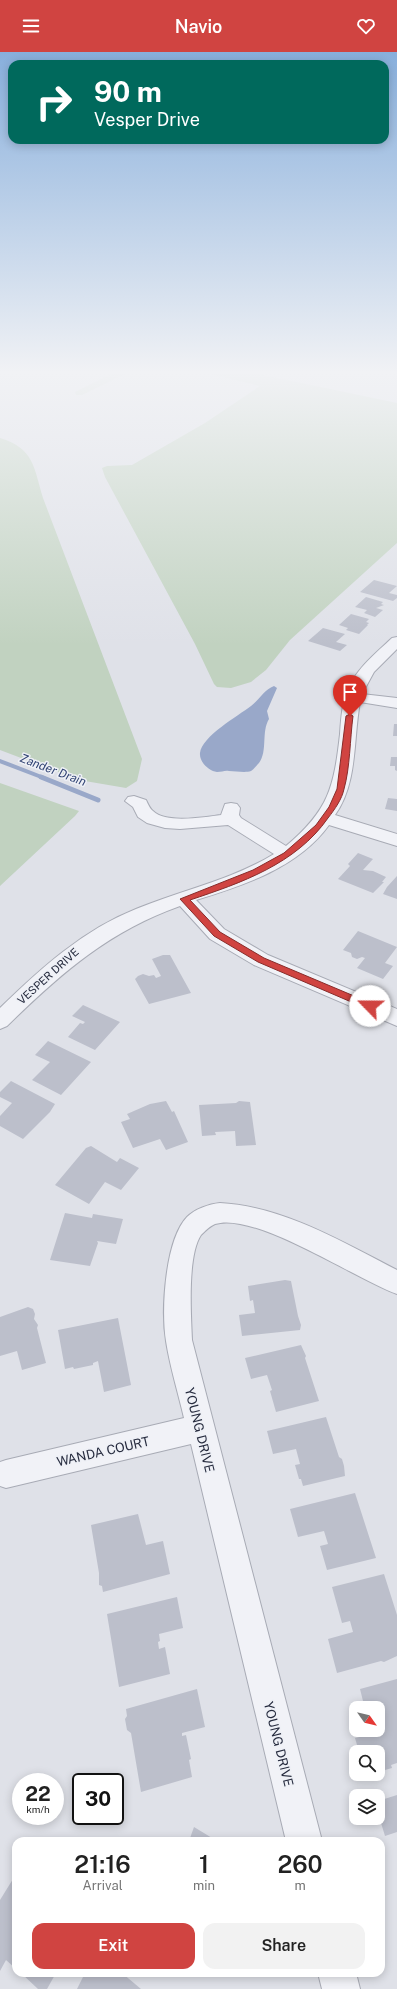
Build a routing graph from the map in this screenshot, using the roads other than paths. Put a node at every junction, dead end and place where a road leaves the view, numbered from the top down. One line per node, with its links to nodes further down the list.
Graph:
1 (397, 641): 2 (street, VESPER DRIVE)
2 (354, 698): 3 (street); 5 (street, VESPER DRIVE)
3 (397, 703)
4 (134, 801): 7 (street)
5 (326, 818): 6 (street); 7 (street, VESPER DRIVE)
6 (397, 840)
7 (287, 854): 8 (street, VESPER DRIVE)
8 (184, 899): 9 (street); 10 (street, VESPER DRIVE)
9 (397, 1018)
10 (0, 1021)
11 (394, 1281): 12 (street, YOUNG DRIVE)
12 (200, 1428): 13 (street, WANDA COURT); 14 (street, YOUNG DRIVE)
13 (6, 1474)
14 (303, 1837)
15 (338, 1977): 16 (street)
16 (341, 1989)

